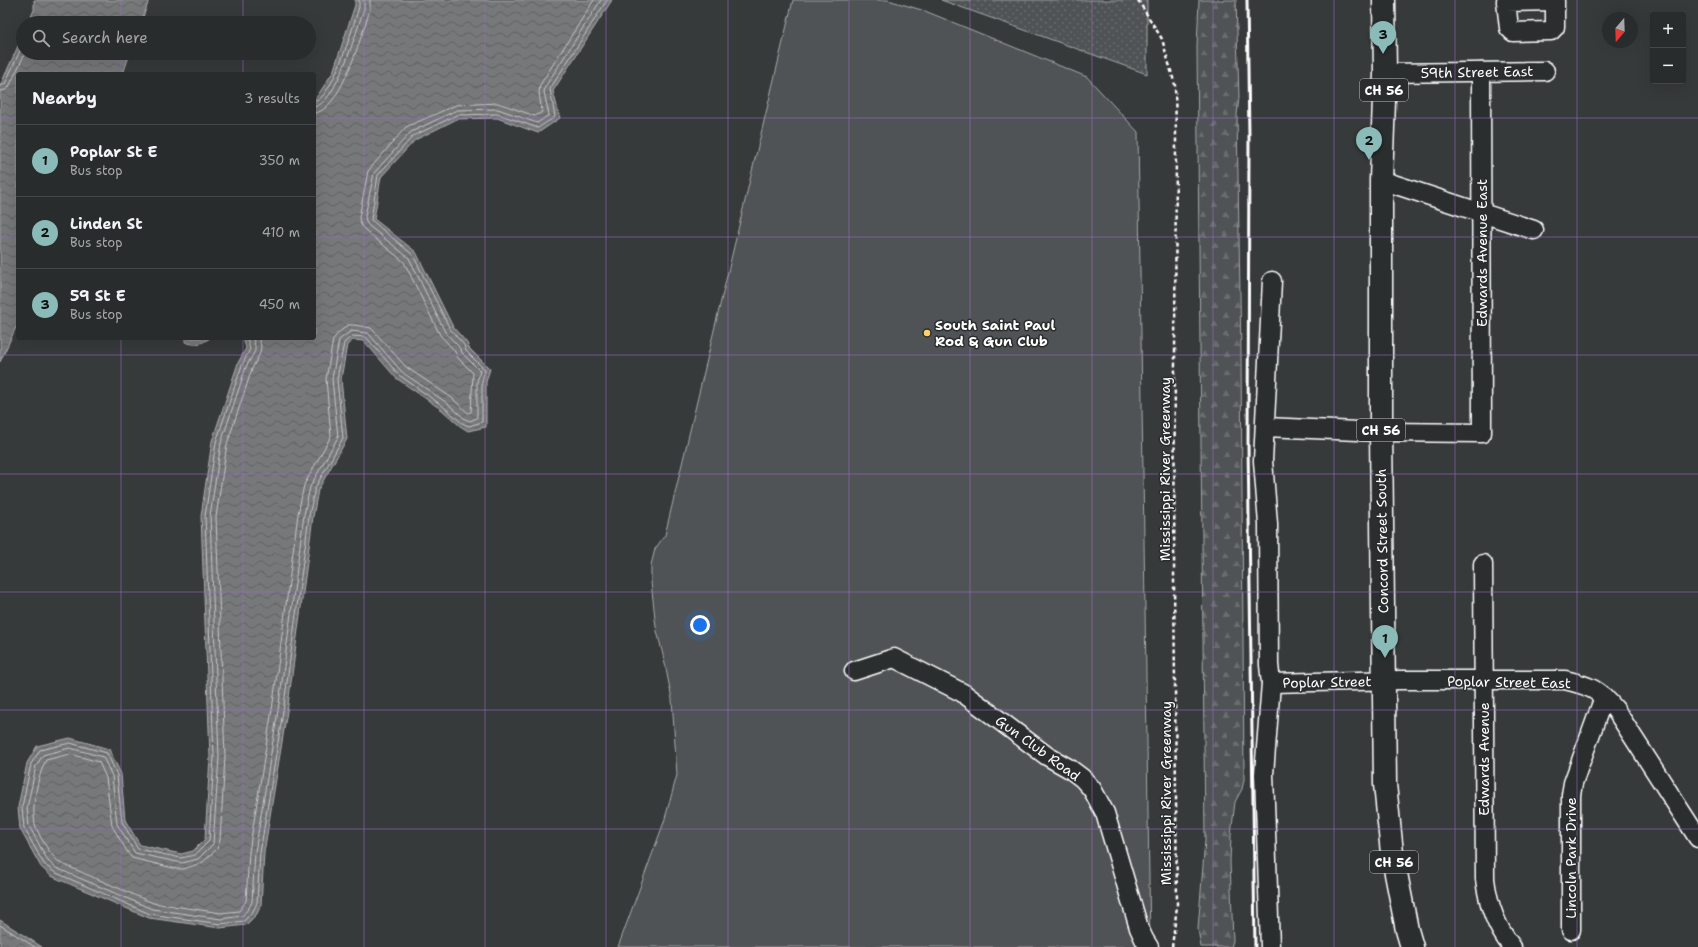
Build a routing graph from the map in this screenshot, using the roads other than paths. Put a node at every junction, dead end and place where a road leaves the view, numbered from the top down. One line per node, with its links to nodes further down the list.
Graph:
1 (1384, 0): 4 (main road, CH 56)
2 (1545, 71): 3 (street, 59th Street East)
3 (1481, 72): 4 (street, 59th Street East); 6 (street, Edwards Avenue East)
4 (1385, 73): 5 (main road, CH 56)
5 (1381, 180): 6 (street); 10 (main road, Concord Street South / CH 56)
6 (1482, 213): 7 (street); 10 (street, Edwards Avenue East)
7 (1534, 230)
8 (1272, 281): 9 (street)
9 (1265, 427): 10 (street); 15 (street)
10 (1381, 432): 13 (main road, Concord Street South / CH 56)
11 (1483, 564): 14 (street, Edwards Avenue)
12 (854, 671): 19 (street, Gun Club Road)
13 (1384, 680): 14 (street, Poplar Street East); 15 (street, Poplar Street); 21 (main road, Concord Street South / CH 56)
14 (1484, 680): 16 (street, Poplar Street East); 22 (street, Edwards Avenue)
15 (1271, 683): 20 (street)
16 (1604, 697): 17 (street, Poplar Street East); 18 (street, Lincoln Park Drive)
17 (1698, 838)
18 (1571, 930)
19 (1149, 947)
20 (1270, 947)
21 (1412, 947)
22 (1512, 947)

